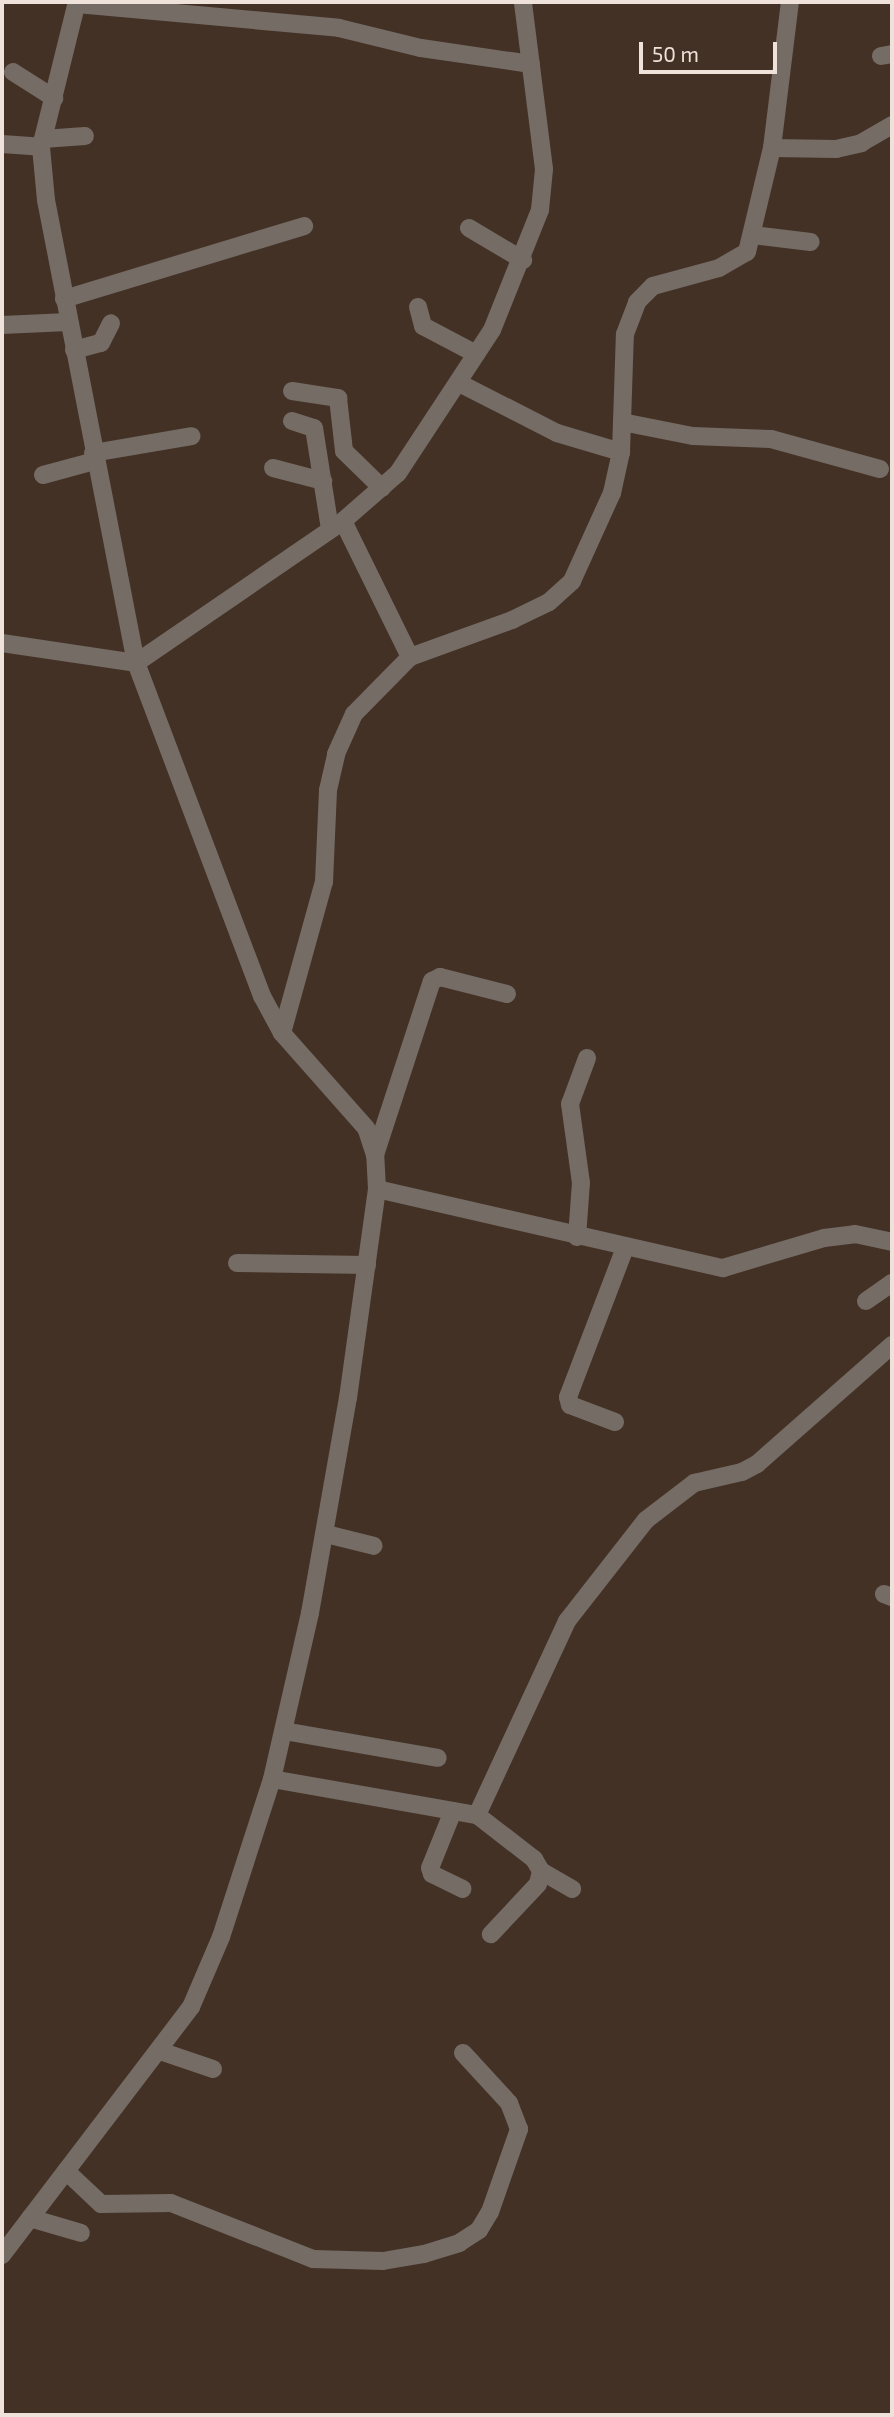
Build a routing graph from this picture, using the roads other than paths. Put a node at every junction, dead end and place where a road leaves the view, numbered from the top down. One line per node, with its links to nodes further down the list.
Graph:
1 (523, 2): 4 (street)
2 (790, 2): 11 (street)
3 (77, 3): 4 (street); 6 (street)
4 (531, 64): 16 (street)
5 (13, 72): 6 (street)
6 (54, 98): 9 (street)
7 (892, 125): 11 (street)
8 (85, 136): 9 (street)
9 (42, 143): 10 (street); 17 (street)
10 (2, 144)
11 (772, 148): 14 (street)
12 (304, 226): 17 (street)
13 (469, 228): 16 (street)
14 (753, 235): 15 (street); 27 (street)
15 (811, 242)
16 (523, 260): 23 (street)
17 (64, 299): 19 (street)
18 (418, 307): 23 (street)
19 (68, 322): 21 (street); 22 (street)
20 (111, 323): 22 (street)
21 (2, 326)
22 (74, 350): 30 (street)
23 (476, 354): 24 (street)
24 (459, 383): 29 (street); 35 (street)
25 (292, 391): 35 (street)
26 (292, 421): 34 (street)
27 (622, 422): 29 (street); 32 (street)
28 (192, 436): 30 (street)
29 (621, 452): 38 (street)
30 (94, 457): 33 (street); 39 (street)
31 (272, 468): 34 (street)
32 (880, 469)
33 (43, 475)
34 (323, 481): 36 (street)
35 (382, 488): 36 (street)
36 (337, 525): 38 (street); 39 (street)
37 (2, 643): 39 (street)
38 (410, 657): 41 (street)
39 (135, 663): 41 (street)
40 (507, 994): 43 (street)
41 (282, 1033): 43 (street)
42 (587, 1058): 45 (street)
43 (375, 1155): 44 (street)
44 (377, 1189): 45 (street); 49 (street)
45 (577, 1237): 47 (street)
46 (891, 1238): 47 (street)
47 (625, 1248): 53 (street)
48 (237, 1263): 49 (street)
49 (367, 1265): 54 (street)
50 (892, 1283): 51 (street)
51 (866, 1301)
52 (892, 1345): 60 (street)
53 (615, 1422)
54 (326, 1534): 55 (street); 56 (street)
55 (374, 1546)
56 (284, 1731): 57 (street); 58 (street)
57 (438, 1758)
58 (272, 1779): 59 (street); 65 (street)
59 (453, 1811): 60 (street); 62 (street)
60 (477, 1815): 61 (street)
61 (541, 1871): 63 (street); 64 (street)
62 (463, 1889)
63 (572, 1889)
64 (491, 1934)
65 (160, 2050): 67 (street); 68 (street)
66 (463, 2053): 68 (street)
67 (213, 2069)
68 (66, 2171): 69 (street)
69 (30, 2218): 70 (street); 71 (street)
70 (81, 2233)
71 (2, 2255)

